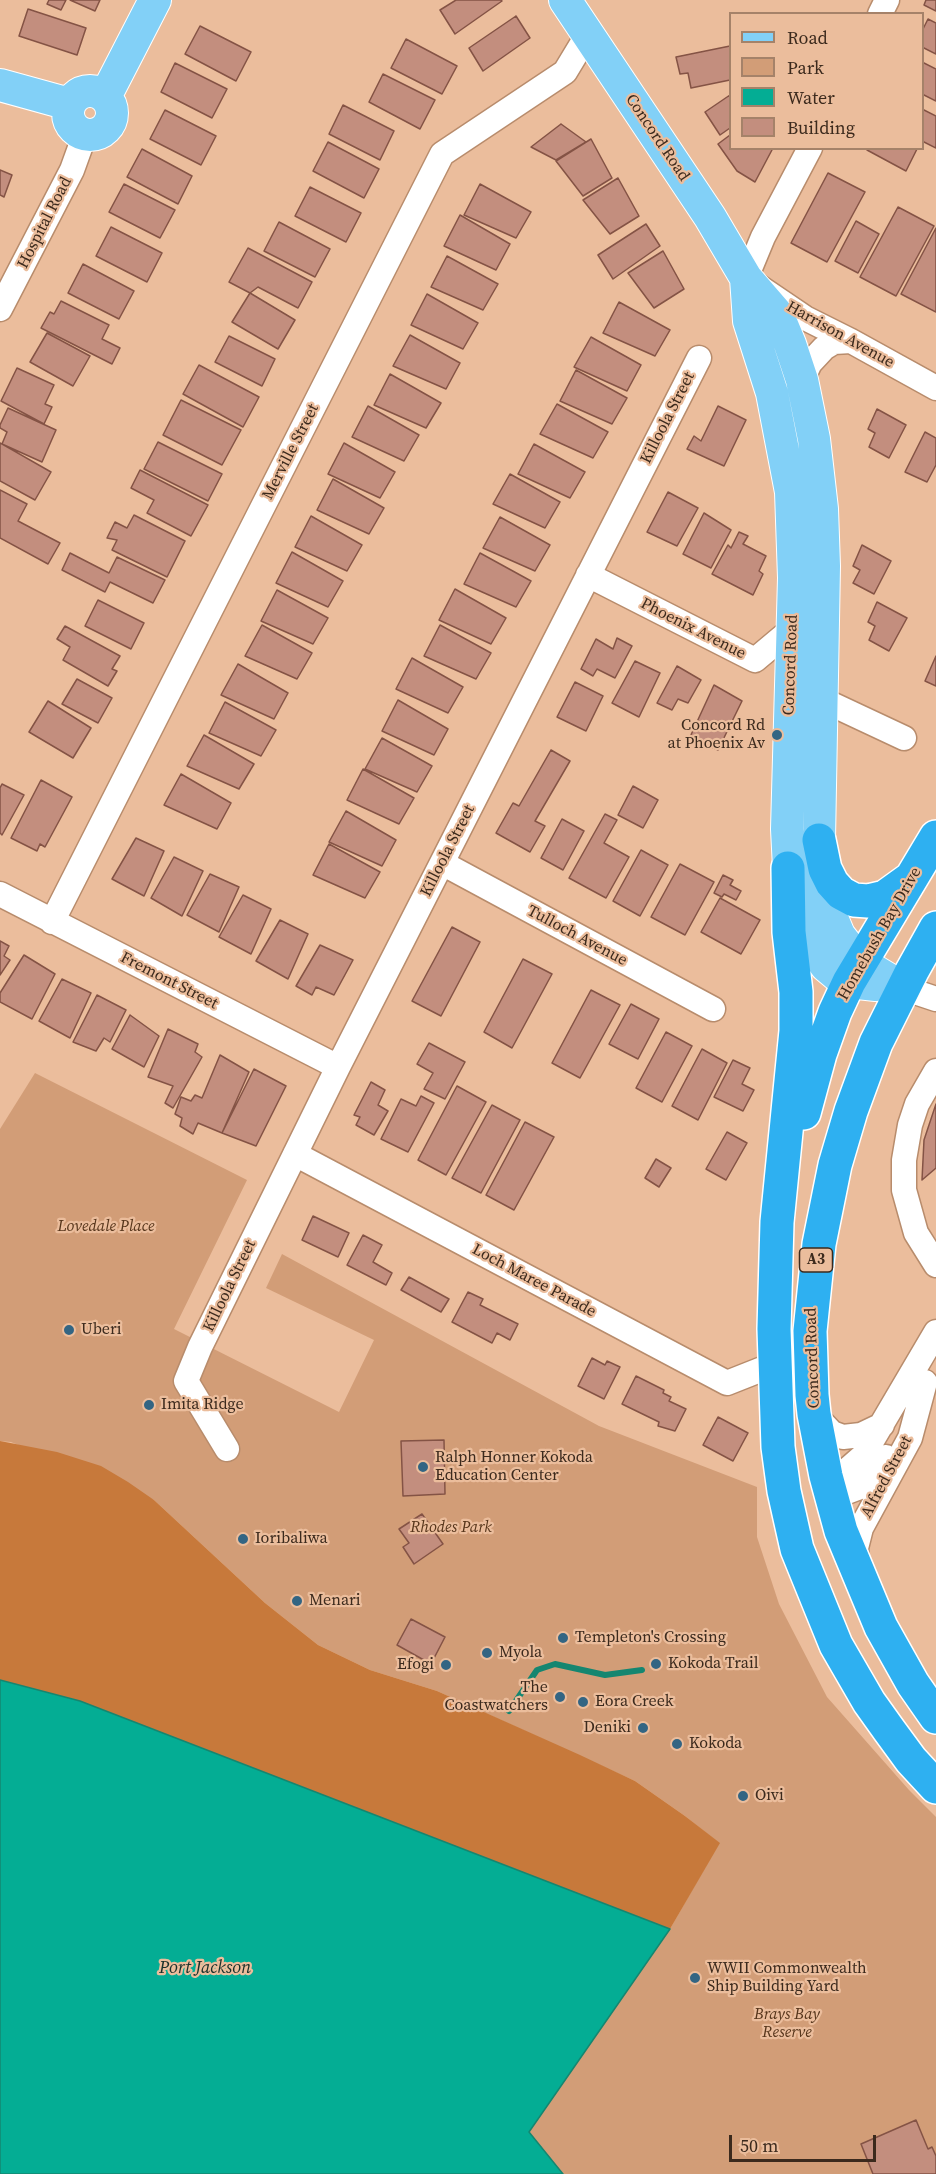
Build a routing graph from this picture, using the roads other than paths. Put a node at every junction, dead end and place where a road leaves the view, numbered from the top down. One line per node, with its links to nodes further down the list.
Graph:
1 (155, 0): 5 (main road)
2 (565, 0): 3 (main road, Concord Road)
3 (588, 34): 9 (main road, Concord Road); 26 (street, Merville Street)
4 (0, 85): 6 (main road)
5 (105, 97): 6 (main road); 7 (main road)
6 (69, 104): 7 (main road)
7 (85, 134): 10 (street, Hospital Road)
8 (809, 150): 9 (street)
9 (746, 278): 11 (street, Harrison Avenue); 13 (main road, Concord Road); 16 (main road, Concord Road)
10 (0, 309)
11 (851, 341): 13 (street); 14 (street, Harrison Avenue)
12 (699, 358): 15 (street, Killoola Street)
13 (802, 380): 18 (main road, Concord Road)
14 (936, 388)
15 (588, 575): 16 (street, Phoenix Avenue); 22 (street, Killoola Street)
16 (792, 629): 17 (main road, Concord Road)
17 (790, 684): 18 (street); 23 (main road, Concord Road)
18 (820, 698): 19 (street); 21 (main road, Concord Road)
19 (904, 738)
20 (936, 837): 24 (highway, Homebush Bay Drive / A3)
21 (819, 840): 24 (highway); 28 (main road, Concord Road)
22 (442, 863): 31 (street, Tulloch Avenue); 32 (street, Killoola Street)
23 (788, 868): 28 (main road, Concord Road); 35 (highway)
24 (911, 878): 28 (highway, Homebush Bay Drive / A3)
25 (0, 894): 26 (street, Fremont Street)
26 (52, 922): 32 (street, Fremont Street)
27 (936, 928): 29 (highway, A3)
28 (854, 972): 29 (main road); 35 (highway, Homebush Bay Drive / A3)
29 (903, 988): 30 (street); 40 (highway, Concord Road / A3)
30 (936, 999)
31 (713, 1010)
32 (338, 1067): 34 (street, Killoola Street)
33 (936, 1071): 36 (street)
34 (295, 1154): 38 (street, Loch Maree Parade); 42 (street, Killoola Street)
35 (780, 1205): 38 (highway, A3)
36 (936, 1265)
37 (936, 1332): 41 (street, Alfred Street)
38 (775, 1364): 44 (highway, A3)
39 (931, 1372): 43 (street, Alfred Street); 45 (street, Alfred Street)
40 (814, 1414): 41 (street, Alfred Street); 43 (highway, Concord Road / A3)
41 (882, 1425): 43 (street, Alfred Street)
42 (227, 1449)
43 (829, 1487): 44 (highway); 45 (highway, Concord Road / A3)
44 (784, 1491): 47 (highway, A3)
45 (858, 1574): 46 (highway, Concord Road / A3)
46 (936, 1717)
47 (936, 1787)

